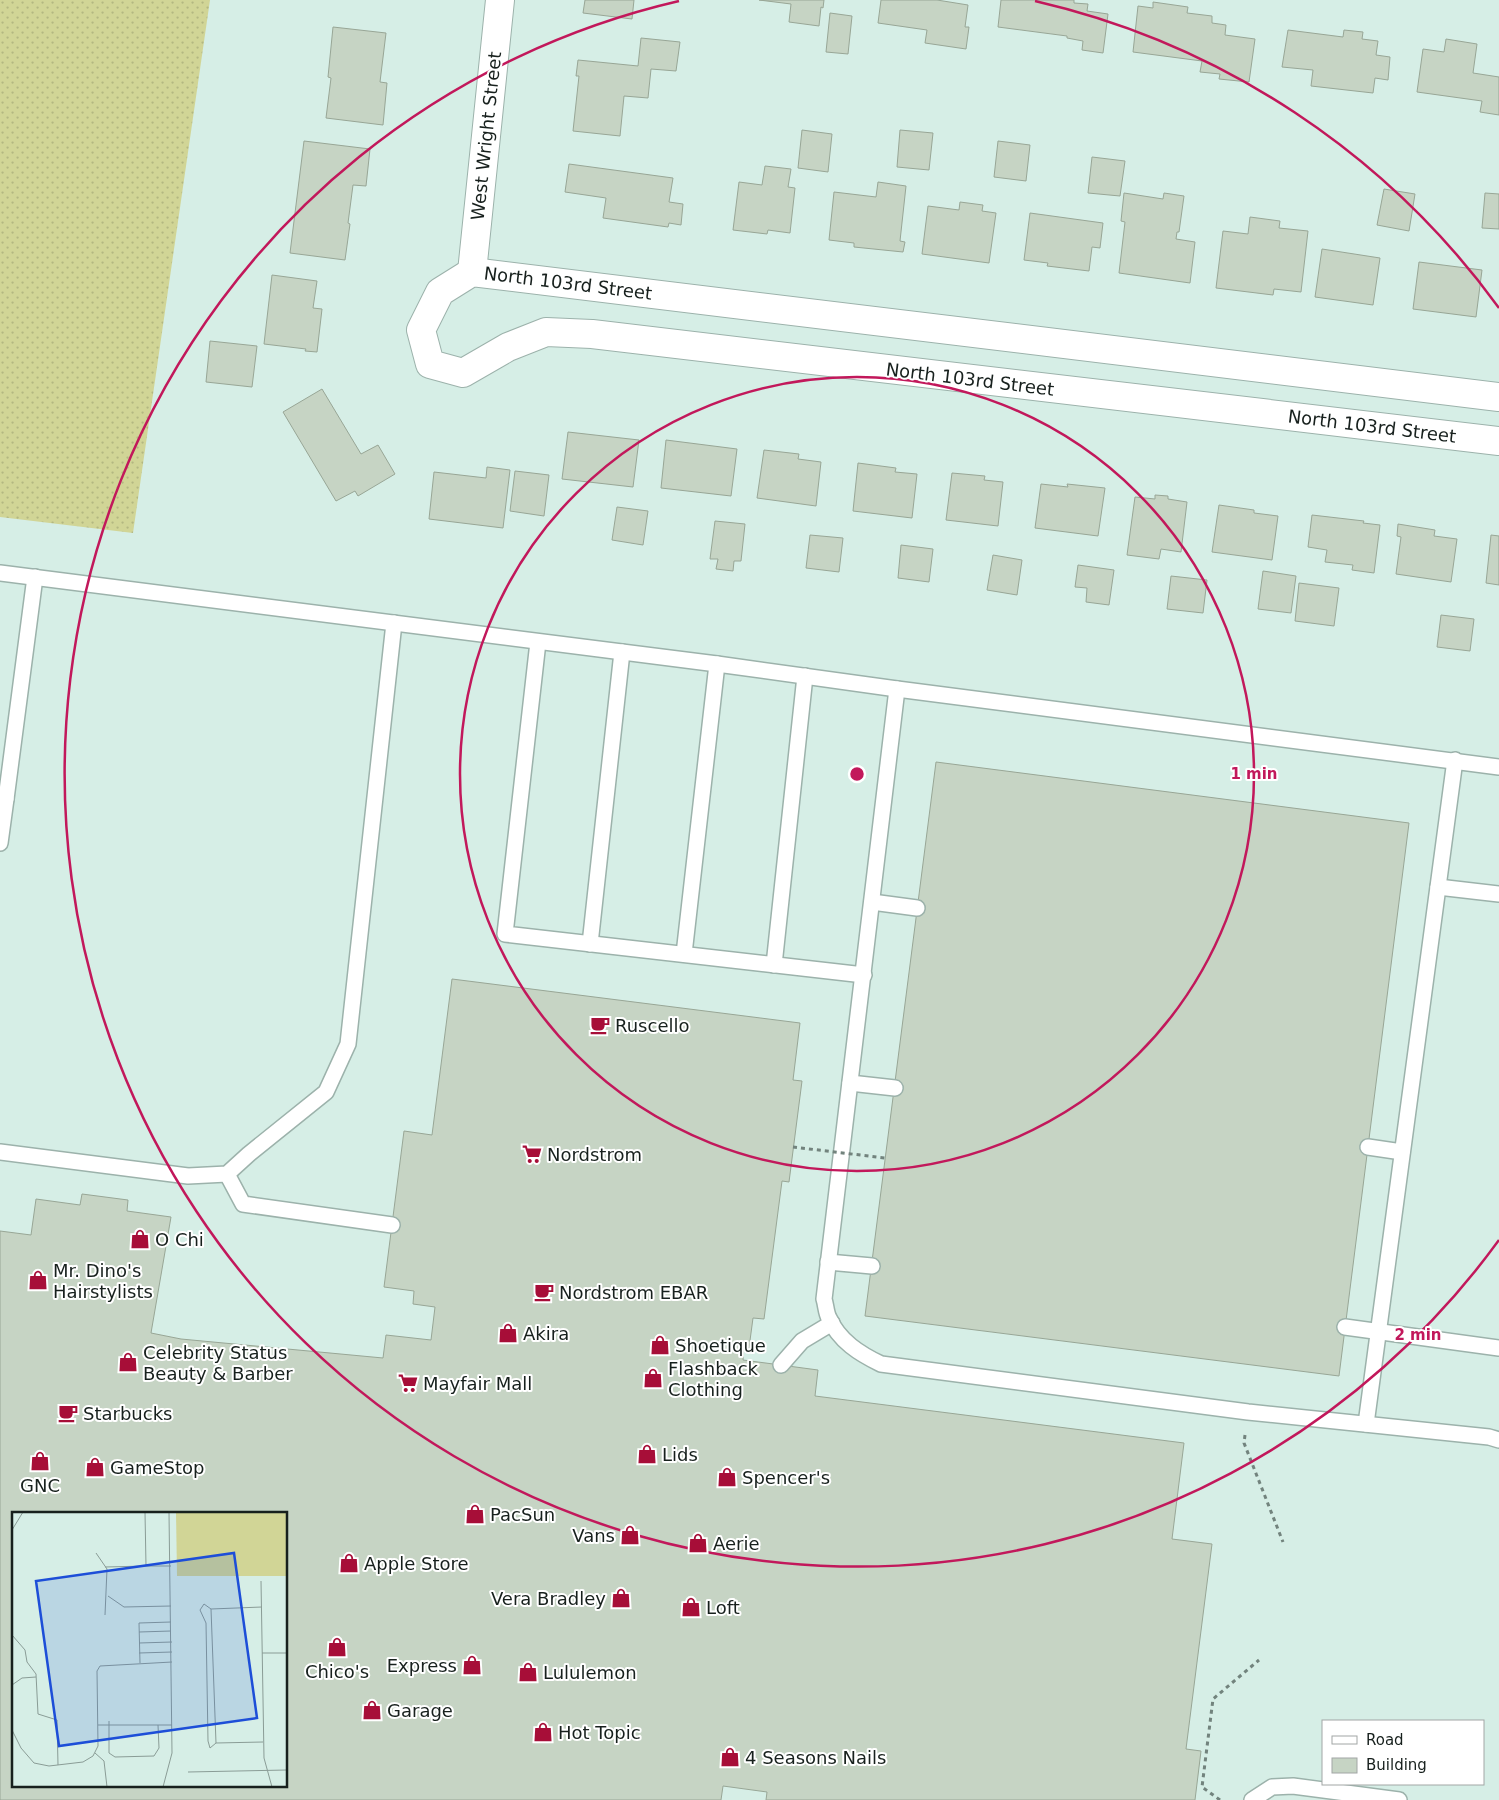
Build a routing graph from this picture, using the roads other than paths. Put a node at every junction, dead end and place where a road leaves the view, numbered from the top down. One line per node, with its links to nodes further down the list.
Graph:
1 (500, 0): 2 (street, West Wright Street)
2 (472, 272): 3 (street, North 103rd Street); 4 (street, North 103rd Street)
3 (1499, 396)
4 (1499, 441)
5 (0, 573): 6 (lane)
6 (35, 577): 7 (lane); 15 (lane)
7 (394, 623): 8 (lane); 30 (lane)
8 (538, 642): 9 (lane); 21 (lane)
9 (622, 652): 10 (lane); 21 (lane)
10 (717, 664): 11 (lane); 22 (lane)
11 (805, 676): 12 (lane); 23 (lane)
12 (897, 689): 13 (lane); 19 (lane)
13 (1455, 760): 14 (lane); 17 (lane)
14 (1499, 766)
15 (3, 798): 16 (lane)
16 (0, 843)
17 (1438, 887): 18 (lane); 29 (lane)
18 (1499, 894)
19 (872, 902): 20 (lane); 24 (lane)
20 (917, 908)
21 (590, 944): 22 (lane)
22 (684, 954): 23 (lane)
23 (774, 965): 24 (lane)
24 (864, 975): 25 (lane)
25 (850, 1083): 26 (lane); 32 (lane)
26 (895, 1088)
27 (1368, 1147): 29 (lane)
28 (0, 1152): 30 (lane)
29 (1402, 1152): 36 (lane)
30 (227, 1174): 31 (lane)
31 (392, 1225)
32 (828, 1262): 33 (lane); 34 (lane)
33 (872, 1266)
34 (832, 1323): 38 (lane); 39 (lane)
35 (1345, 1327): 36 (lane)
36 (1379, 1331): 37 (lane); 39 (lane)
37 (1499, 1348)
38 (781, 1365)
39 (1366, 1424): 40 (lane)
40 (1499, 1440)
41 (1252, 1800): 42 (lane)
42 (1399, 1800)

